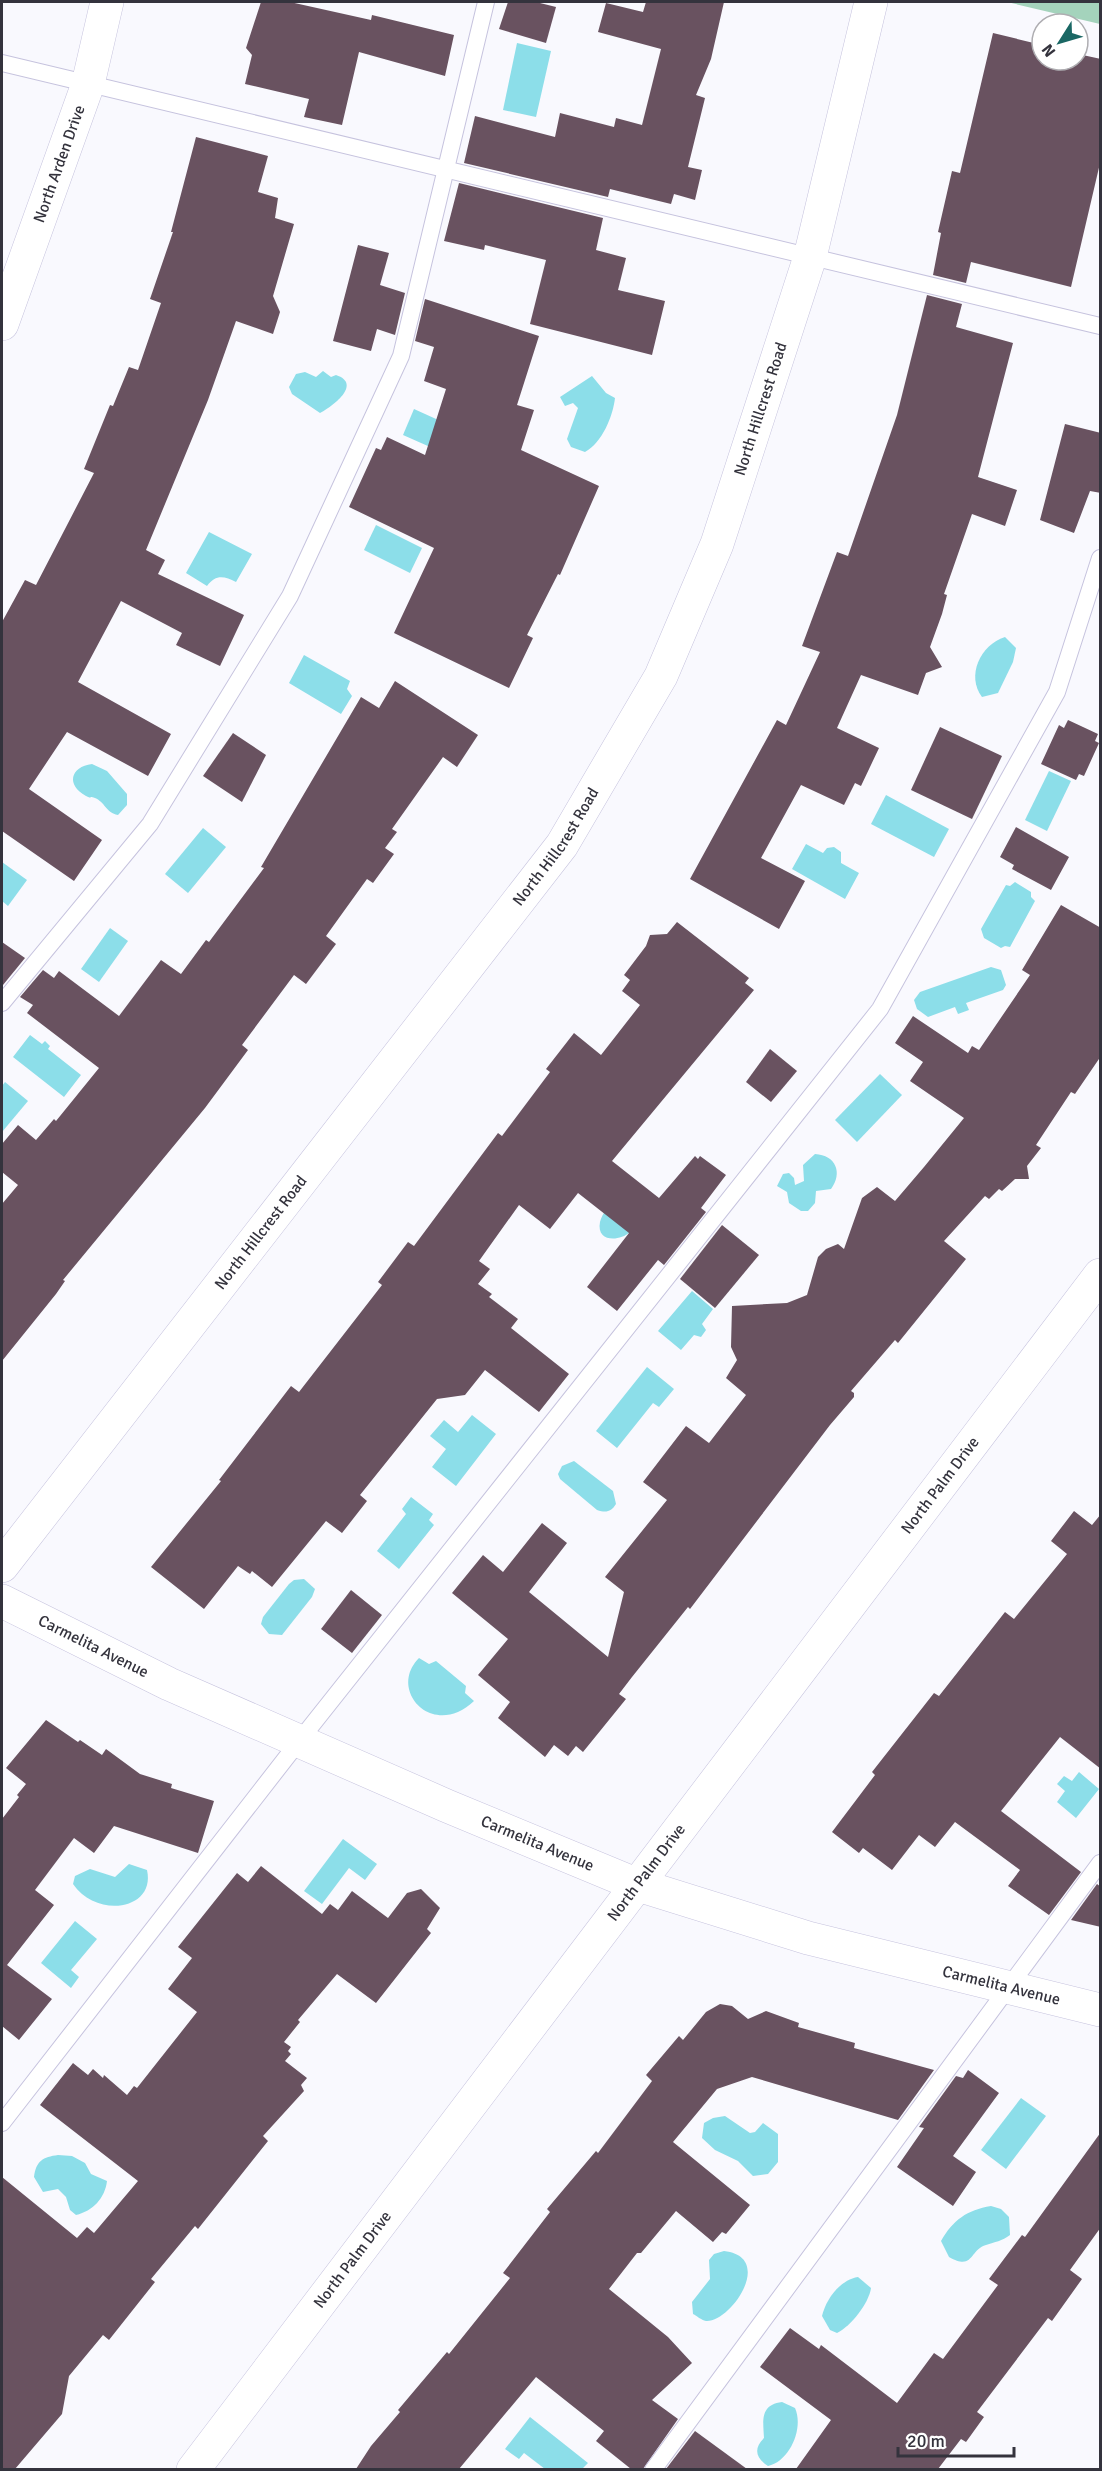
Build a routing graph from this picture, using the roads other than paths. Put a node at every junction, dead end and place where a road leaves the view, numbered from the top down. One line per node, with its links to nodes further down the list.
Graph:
1 (107, 2): 5 (street, North Arden Drive)
2 (486, 2): 6 (lane)
3 (871, 2): 7 (street, North Hillcrest Road)
4 (2, 63): 5 (lane)
5 (88, 84): 6 (lane); 8 (street, North Arden Drive)
6 (446, 170): 7 (lane); 11 (lane)
7 (810, 257): 9 (lane); 13 (street, North Hillcrest Road)
8 (2, 324)
9 (1101, 326)
10 (1101, 558): 15 (lane)
11 (2, 1003)
12 (1101, 1275): 17 (street, North Palm Drive)
13 (2, 1566)
14 (2, 1601): 15 (street, Carmelita Avenue)
15 (300, 1740): 17 (street, Carmelita Avenue); 20 (lane)
16 (1101, 1863): 18 (lane)
17 (636, 1884): 18 (street, Carmelita Avenue); 21 (street, North Palm Drive)
18 (1007, 1988): 19 (street, Carmelita Avenue); 22 (lane)
19 (1101, 2010)
20 (2, 2123)
21 (193, 2469)
22 (652, 2469)

